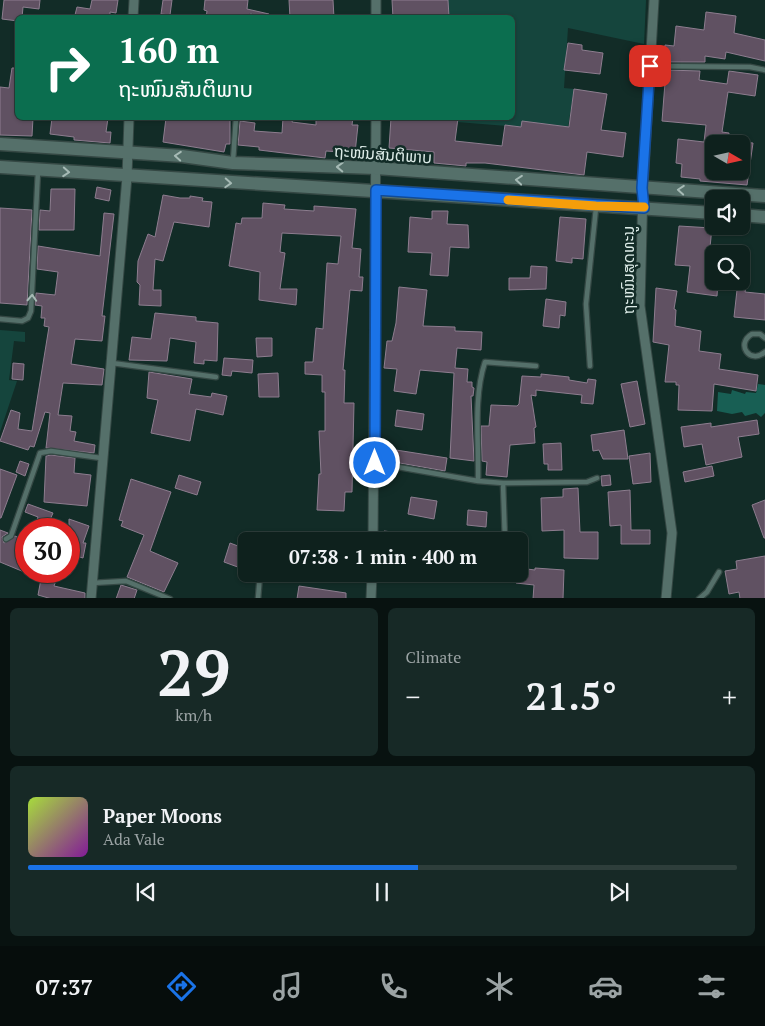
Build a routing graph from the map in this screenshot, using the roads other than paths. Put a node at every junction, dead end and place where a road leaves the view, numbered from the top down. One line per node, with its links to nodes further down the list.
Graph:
1 (134, 0): 4 (street)
2 (376, 0): 5 (street)
3 (654, 0): 6 (street, ຖະໜົນສຸດທະນູ)
4 (133, 15)
5 (376, 15)
6 (650, 66): 7 (lane); 18 (street, ຖະໜົນສຸດທະນູ)
7 (765, 70)
8 (129, 120): 12 (street)
9 (236, 120): 13 (lane)
10 (376, 120): 15 (street)
11 (0, 144): 12 (street, ຖະໜົນສັນຕິພາບ)
12 (128, 153): 13 (street, ຖະໜົນສັນຕິພາບ, one-way to 12); 17 (street)
13 (233, 163): 15 (street, ຖະໜົນສັນຕິພາບ, one-way to 13)
14 (0, 167): 16 (street)
15 (376, 168): 18 (street, ຖະໜົນສັນຕິພາບ, one-way to 15); 19 (street)
16 (38, 170): 17 (street, one-way to 17); 26 (lane, one-way to 16)
17 (128, 177): 19 (street, one-way to 19); 29 (street)
18 (642, 188): 20 (street, ຖະໜົນສັນຕິພາບ, one-way to 18); 22 (street, ຖະໜົນສຸດທະນູ)
19 (376, 190): 21 (street); 34 (street)
20 (765, 196)
21 (596, 206): 22 (street); 31 (lane)
22 (644, 208): 23 (street); 49 (street, ຖະໜົນສຸດທະນູ)
23 (705, 212)
24 (750, 216): 25 (street)
25 (765, 217)
26 (0, 319)
27 (765, 338): 28 (lane)
28 (765, 354)
29 (110, 363): 32 (lane); 33 (street)
30 (536, 366): 36 (lane)
31 (590, 366)
32 (216, 377)
33 (102, 458): 40 (lane); 44 (street)
34 (375, 463): 36 (lane); 38 (street)
35 (597, 478): 37 (lane)
36 (478, 481): 37 (lane)
37 (503, 483): 39 (lane)
38 (373, 532)
39 (505, 532)
40 (6, 539)
41 (719, 572): 50 (lane)
42 (259, 582): 47 (lane)
43 (372, 582): 48 (street)
44 (92, 583): 45 (street); 46 (lane)
45 (91, 598)
46 (170, 598)
47 (258, 598)
48 (371, 598)
49 (666, 598)
50 (699, 598)

